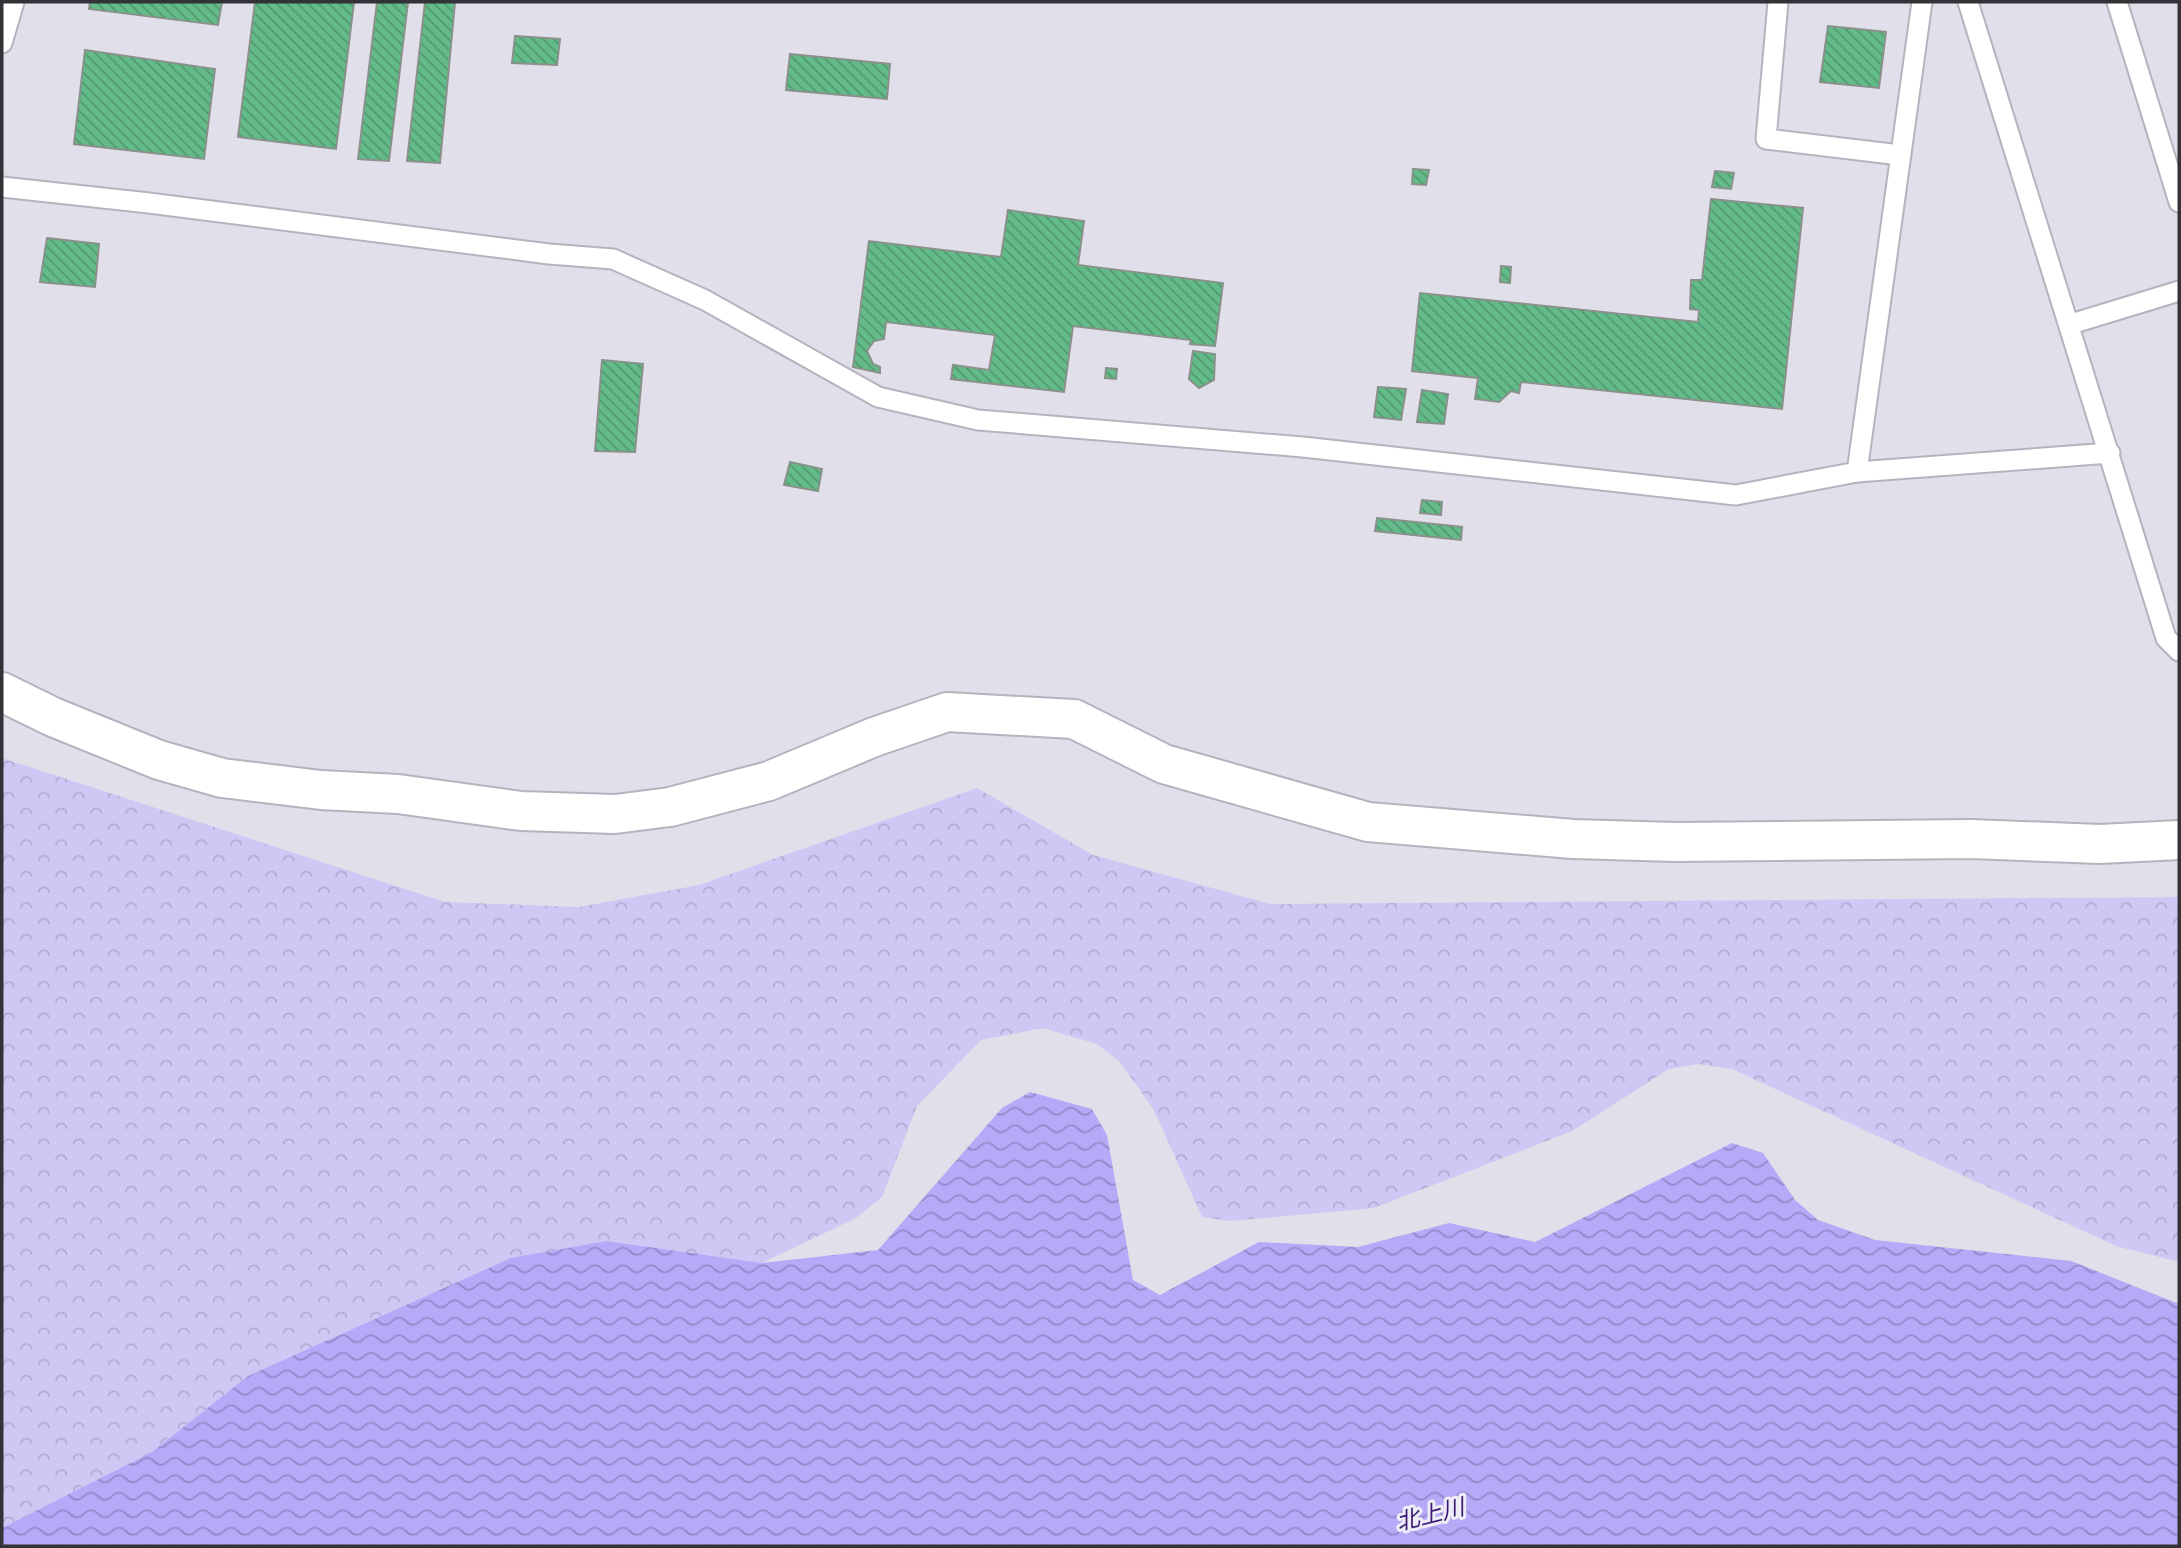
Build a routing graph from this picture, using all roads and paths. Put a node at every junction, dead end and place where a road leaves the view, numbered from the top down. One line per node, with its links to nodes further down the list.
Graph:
1 (14, 2): 6 (lane)
2 (1778, 2): 7 (lane)
3 (1922, 2): 7 (lane)
4 (1968, 2): 11 (lane)
5 (2117, 2): 9 (lane)
6 (2, 40)
7 (1900, 155): 13 (lane)
8 (2, 187): 13 (lane)
9 (2179, 202)
10 (2179, 291): 11 (lane)
11 (2071, 324): 12 (lane)
12 (2110, 453): 13 (lane); 14 (lane)
13 (1857, 472)
14 (2179, 651)
15 (2, 692): 16 (street)
16 (2179, 840)

